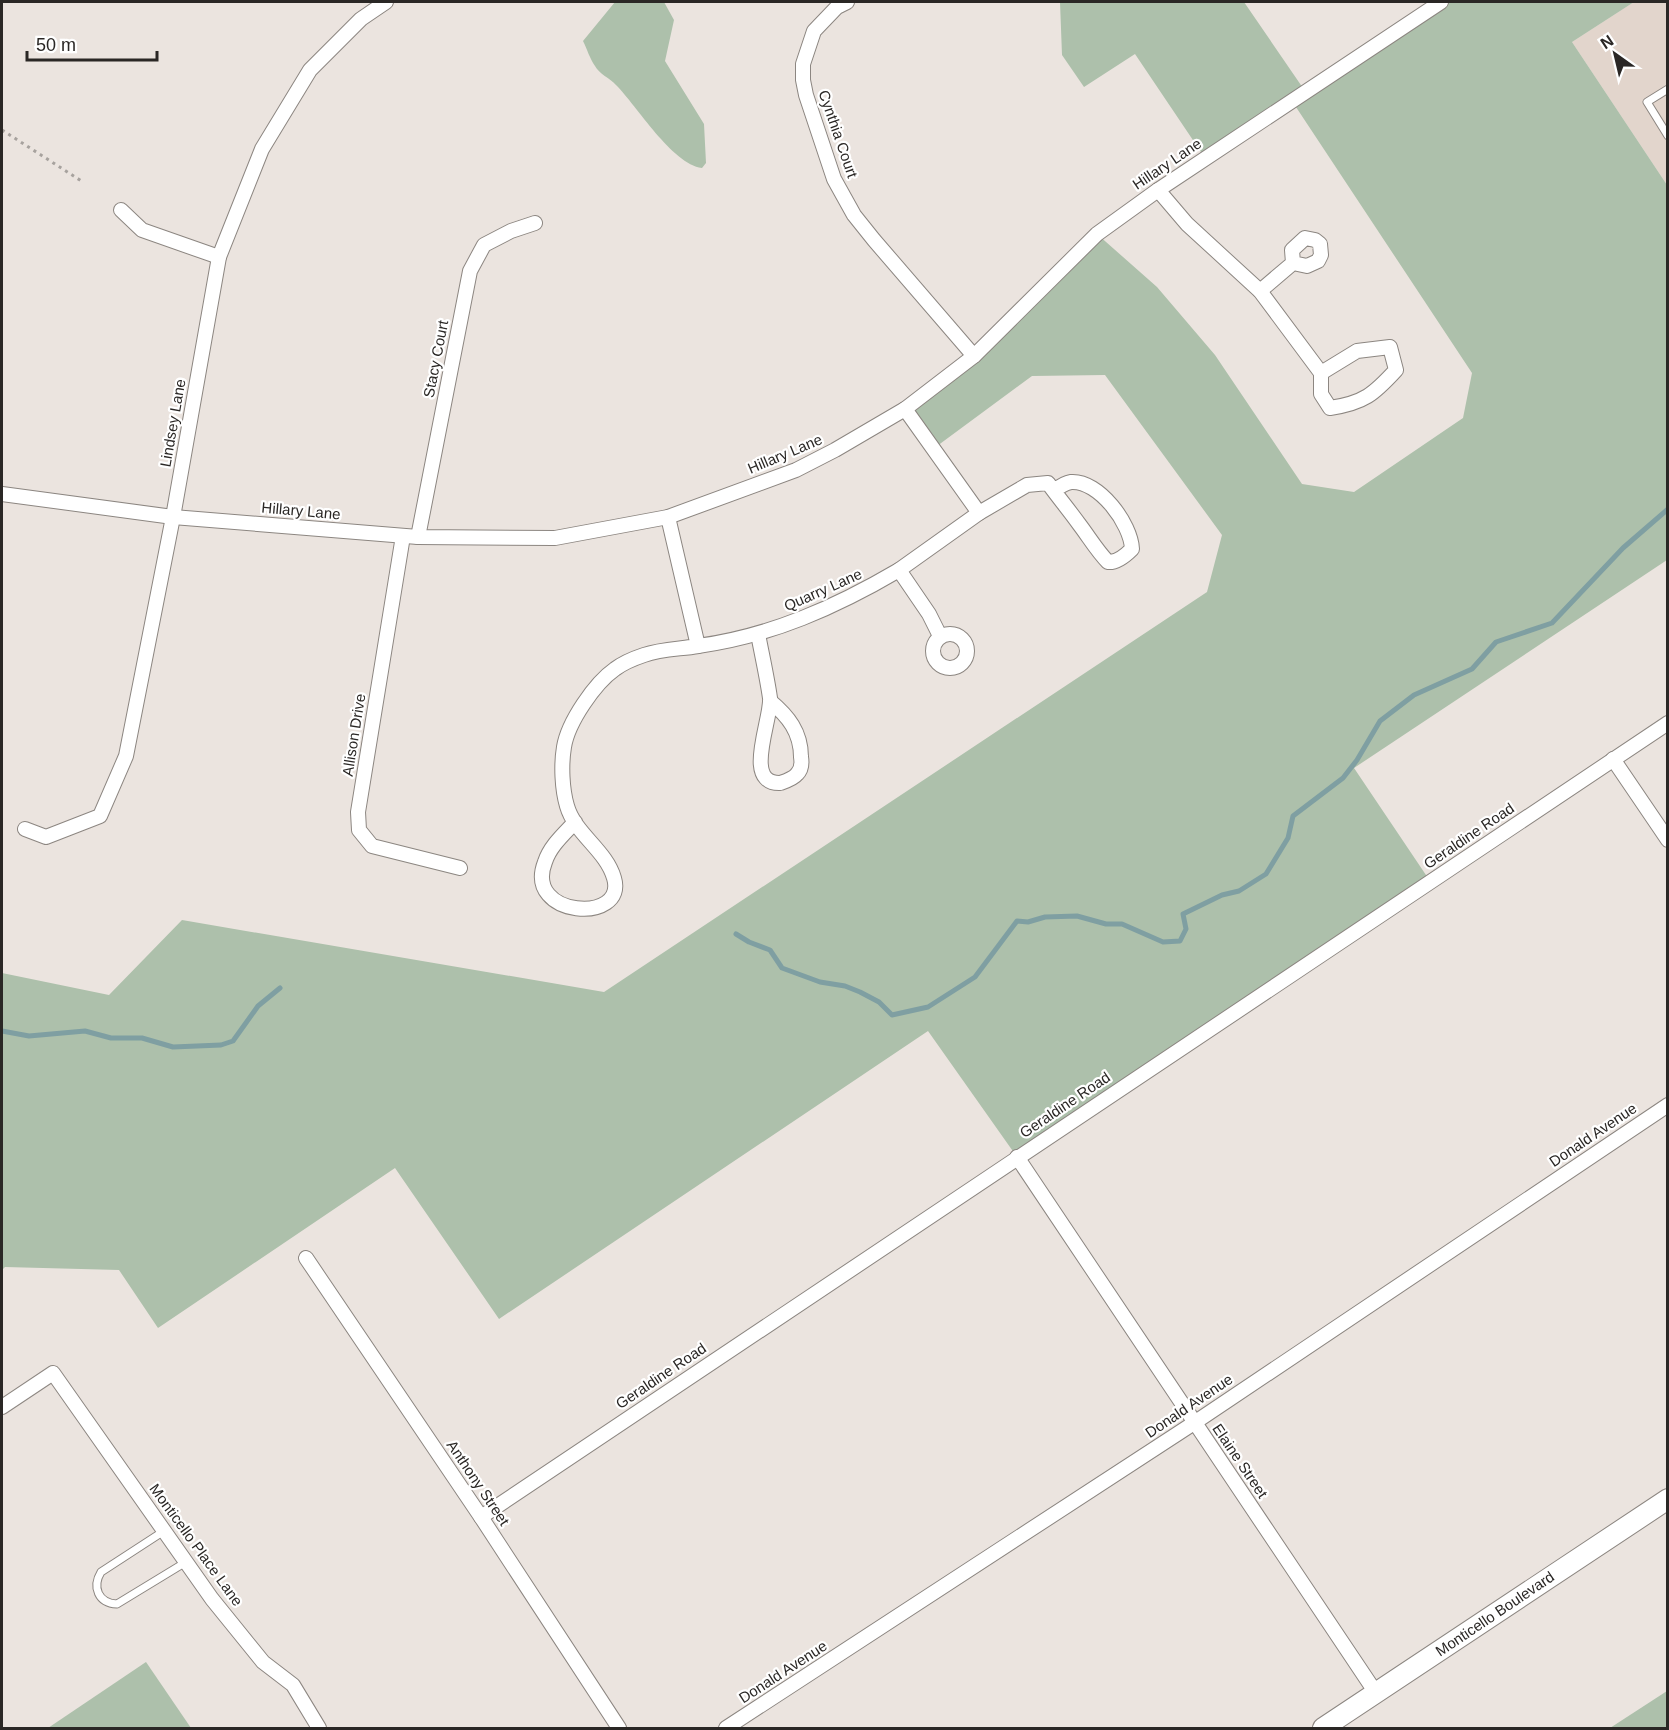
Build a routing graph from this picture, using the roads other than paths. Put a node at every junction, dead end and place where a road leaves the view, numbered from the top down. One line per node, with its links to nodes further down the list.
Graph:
1 (386, 2): 9 (street, Lindsey Lane)
2 (847, 2): 12 (street, Cynthia Court)
3 (1441, 2): 6 (street, Hillary Lane)
4 (1668, 89): 5 (lane)
5 (1668, 136)
6 (1158, 190): 11 (street); 12 (street, Hillary Lane)
7 (121, 210): 9 (street)
8 (535, 223): 21 (street, Stacy Court)
9 (219, 257): 18 (street, Lindsey Lane)
10 (1293, 263): 11 (street)
11 (1260, 291): 13 (street)
12 (974, 356): 14 (street, Hillary Lane)
13 (1321, 373): 13 (street)
14 (905, 409): 17 (street); 19 (street, Hillary Lane)
15 (1054, 491): 15 (street, Quarry Lane); 17 (street, Quarry Lane)
16 (2, 494): 18 (street, Hillary Lane)
17 (979, 513): 22 (street, Quarry Lane)
18 (173, 517): 20 (street, Hillary Lane); 30 (street, Lindsey Lane)
19 (668, 517): 21 (street, Hillary Lane); 25 (street)
20 (404, 536): 21 (street, Hillary Lane); 32 (street, Allison Drive)
21 (418, 537)
22 (899, 570): 23 (street, Quarry Lane); 24 (street)
23 (758, 634): 25 (street, Quarry Lane); 26 (street)
24 (940, 636)
25 (698, 646): 29 (street, Quarry Lane)
26 (770, 701): 26 (street)
27 (1668, 723): 28 (street, Geraldine Road)
28 (1613, 759): 31 (street); 34 (street, Geraldine Road)
29 (575, 822): 29 (street, Quarry Lane)
30 (25, 829)
31 (1668, 840)
32 (460, 868)
33 (1668, 1105): 37 (street, Donald Avenue)
34 (1017, 1157): 37 (street, Elaine Street); 39 (street, Geraldine Road)
35 (306, 1258): 39 (street, Anthony Street)
36 (2, 1407): 40 (street, Monticello Place Lane)
37 (1194, 1423): 42 (street, Elaine Street); 45 (street, Donald Avenue)
38 (1668, 1499): 42 (main road, Monticello Boulevard)
39 (481, 1517): 44 (street, Anthony Street)
40 (164, 1530): 41 (street, Monticello Place Lane); 41 (lane)
41 (186, 1562): 43 (street, Monticello Place Lane)
42 (1376, 1693): 46 (main road, Monticello Boulevard)
43 (319, 1728)
44 (619, 1728)
45 (726, 1728)
46 (1323, 1728)

